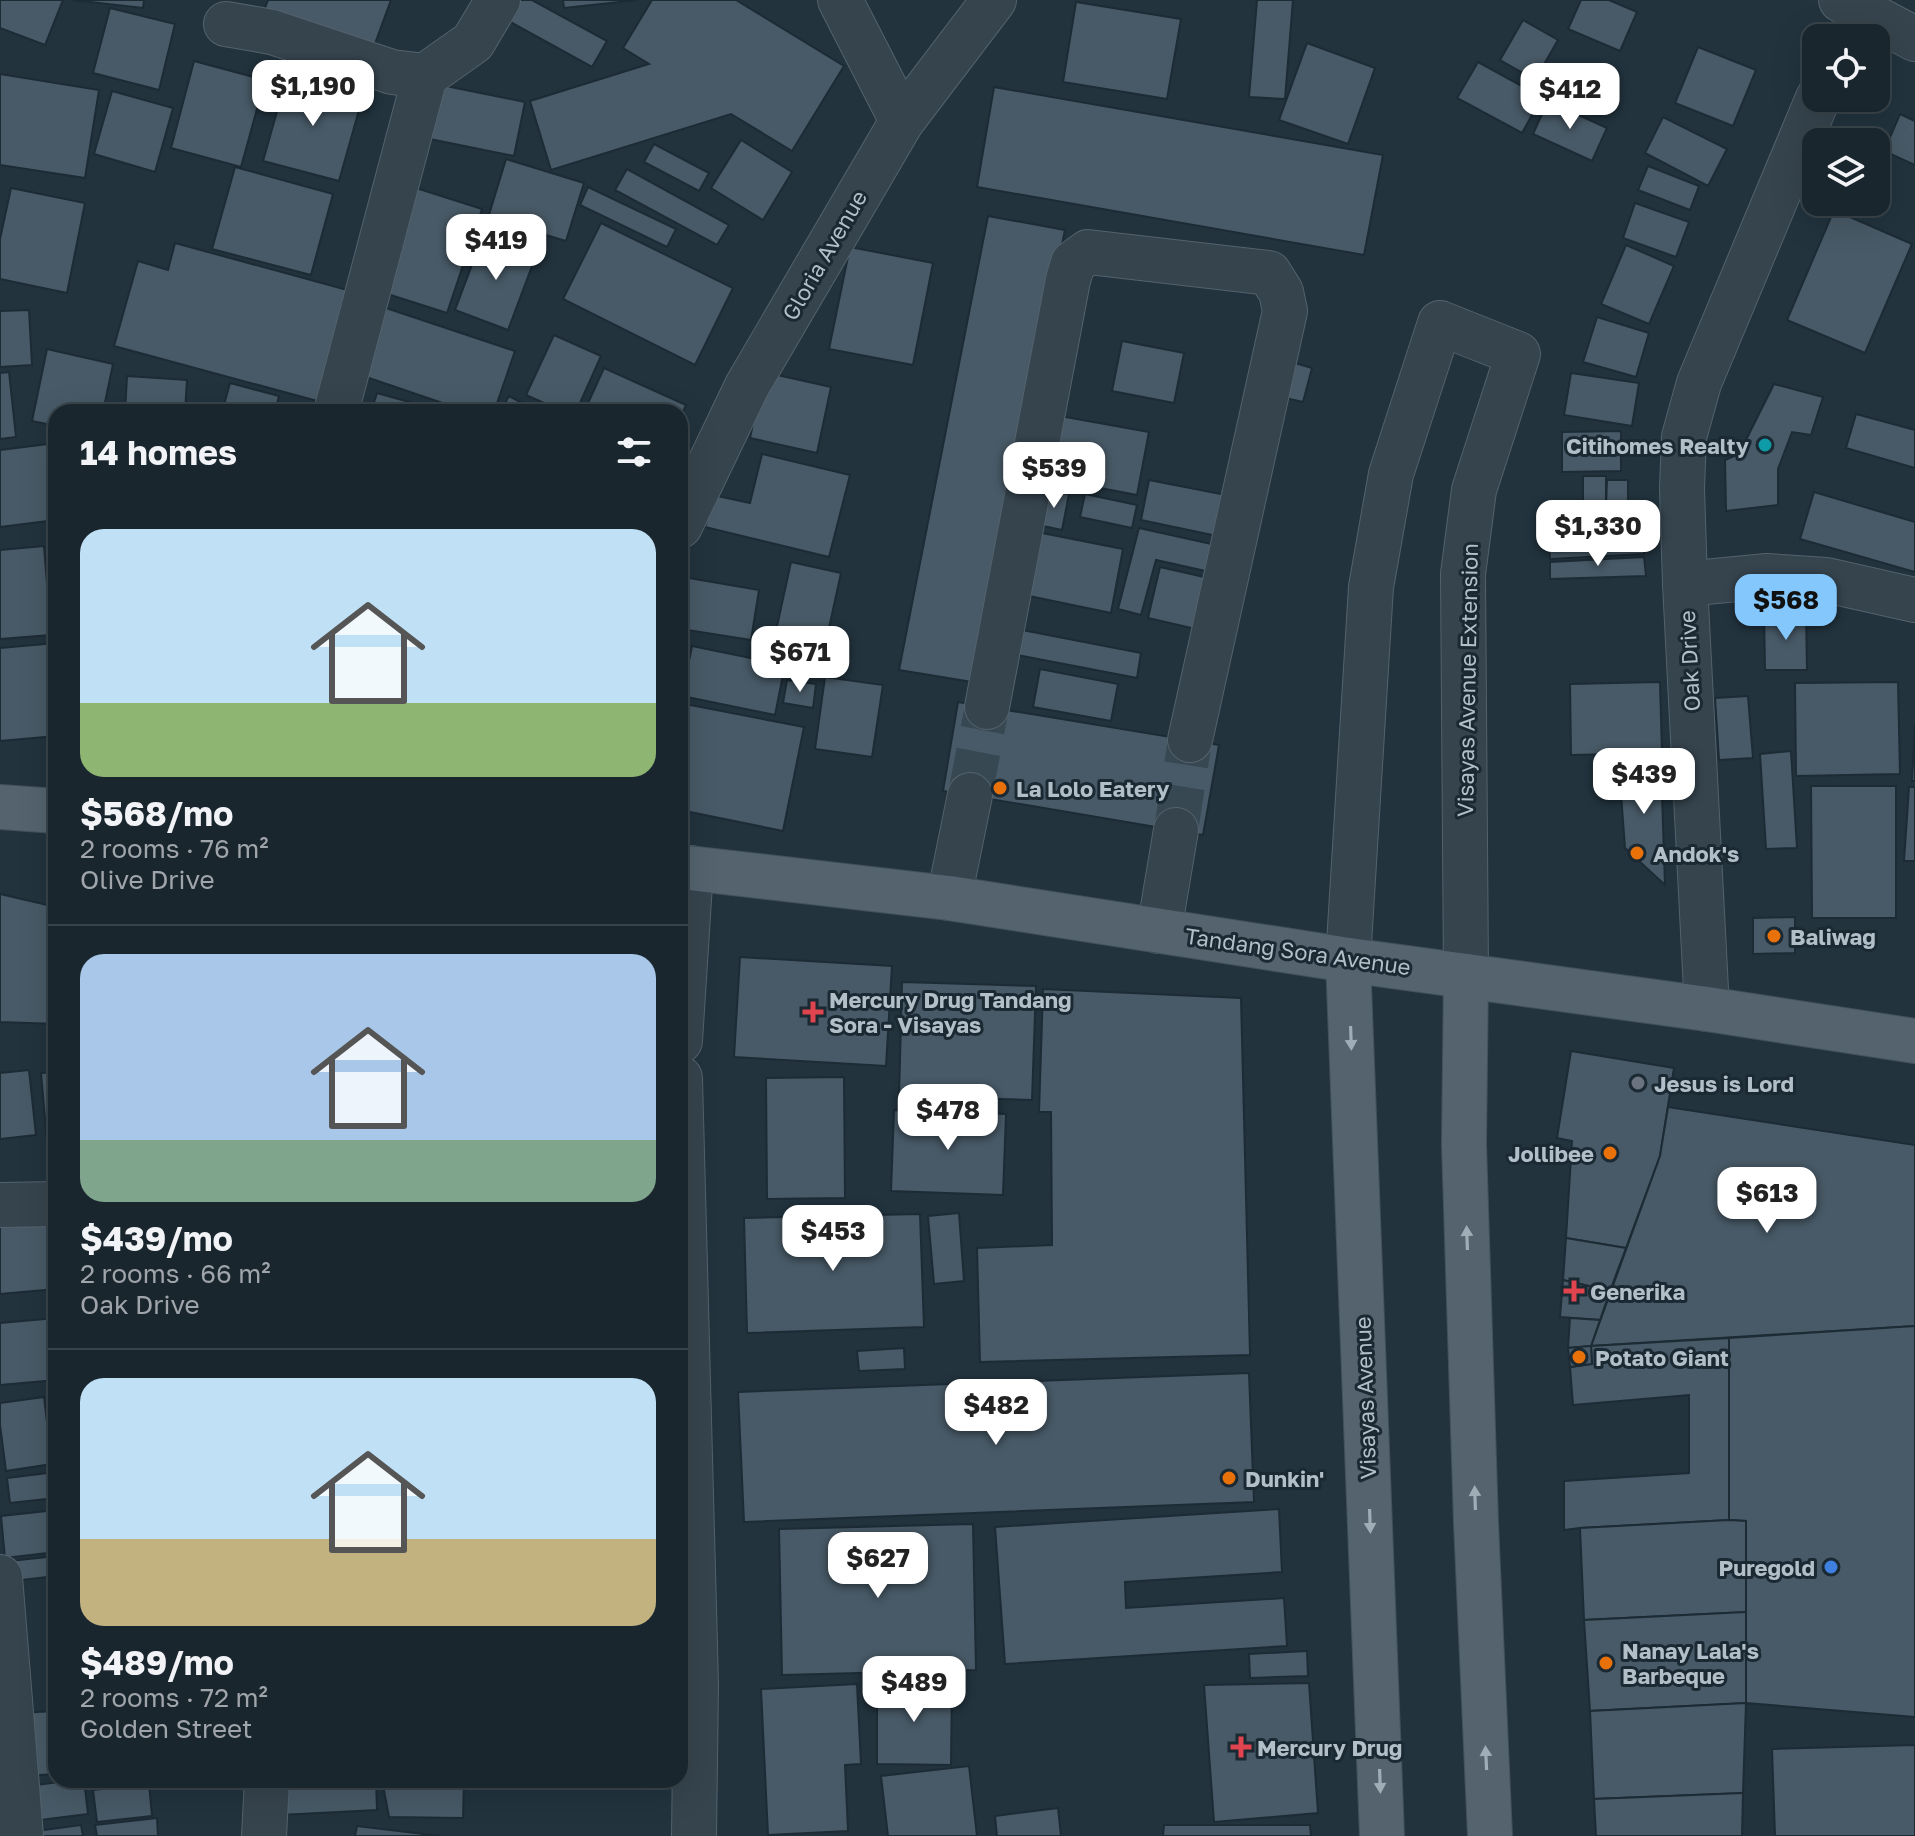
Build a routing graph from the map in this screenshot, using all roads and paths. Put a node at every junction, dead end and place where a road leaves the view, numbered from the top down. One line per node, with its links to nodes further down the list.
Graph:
1 (498, 0): 7 (street)
2 (840, 0): 9 (street)
3 (994, 0): 9 (street, Gloria Avenue)
4 (1846, 15): 6 (street)
5 (226, 24): 7 (street)
6 (1915, 39)
7 (425, 76): 10 (street)
8 (1812, 112): 12 (street, Oak Drive)
9 (902, 121): 11 (street, Gloria Avenue)
10 (338, 404)
11 (688, 509)
12 (1685, 584): 13 (street); 25 (street, Oak Drive)
13 (1915, 600)
14 (987, 707): 15 (street)
15 (1190, 740)
16 (970, 795): 21 (street)
17 (0, 807): 18 (main road)
18 (48, 810)
19 (1176, 830): 22 (street)
20 (688, 867): 21 (main road, Tandang Sora Avenue)
21 (949, 898): 22 (main road, Tandang Sora Avenue)
22 (1159, 931): 23 (main road, Tandang Sora Avenue)
23 (1348, 960): 24 (main road, Tandang Sora Avenue); 24 (street, Visayas Avenue Extension); 35 (main road, Visayas Avenue, one-way to 35)
24 (1466, 976): 25 (main road, Tandang Sora Avenue); 36 (main road, one-way to 24)
25 (1707, 1009): 26 (main road, Tandang Sora Avenue)
26 (1915, 1041)
27 (48, 1204): 28 (street)
28 (0, 1205)
29 (688, 1381): 34 (street)
30 (0, 1577): 32 (street)
31 (267, 1788): 33 (street)
32 (21, 1836)
33 (264, 1836)
34 (694, 1836)
35 (1382, 1836)
36 (1490, 1836)

